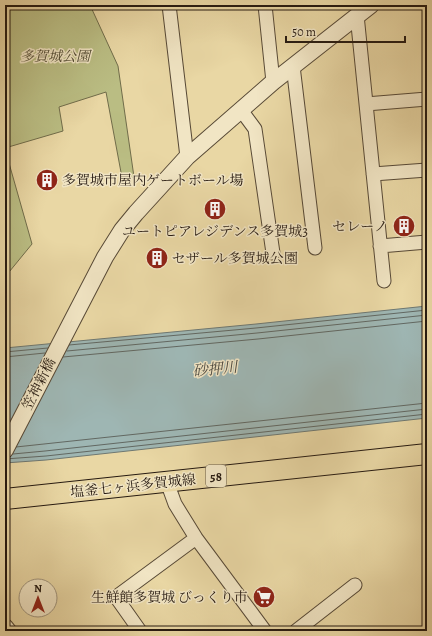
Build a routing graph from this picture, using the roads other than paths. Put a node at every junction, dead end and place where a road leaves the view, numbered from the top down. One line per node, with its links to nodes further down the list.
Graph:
1 (170, 5): 10 (street)
2 (265, 5): 6 (street)
3 (371, 5): 4 (street, 笠神新橋)
4 (357, 15): 5 (street, 笠神新橋); 8 (street)
5 (293, 66): 6 (street, 笠神新橋); 15 (street)
6 (273, 82): 9 (street, 笠神新橋)
7 (427, 99): 8 (street)
8 (366, 104): 12 (street)
9 (241, 110): 10 (street, 笠神新橋); 16 (street)
10 (187, 157): 18 (street, 笠神新橋)
11 (427, 170): 12 (street)
12 (372, 174): 14 (street)
13 (427, 242): 14 (street)
14 (380, 246): 17 (street)
15 (315, 248)
16 (273, 253)
17 (384, 281)
18 (5, 450)
19 (427, 454): 20 (main road, 塩釜七ヶ浜多賀城線 / 58)
20 (167, 482): 21 (main road, 塩釜七ヶ浜多賀城線 / 58); 22 (street)
21 (5, 499)
22 (196, 538): 24 (street); 25 (street)
23 (355, 585): 26 (street)
24 (140, 631)
25 (265, 631)
26 (296, 631)

